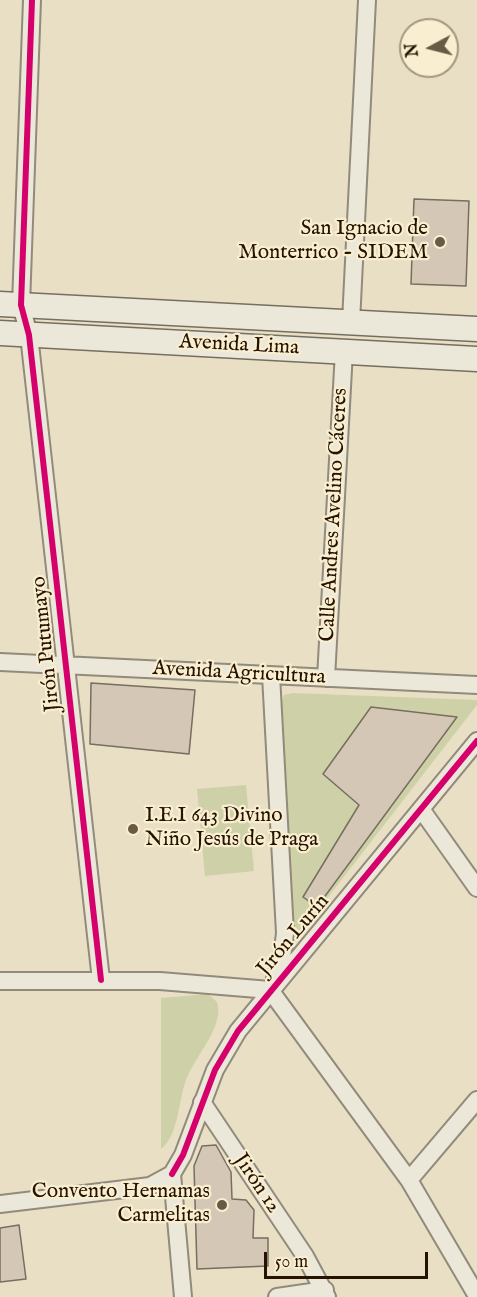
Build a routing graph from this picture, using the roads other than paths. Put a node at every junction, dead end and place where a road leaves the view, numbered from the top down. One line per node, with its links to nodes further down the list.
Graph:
1 (32, 0): 3 (street, Jirón Putumayo)
2 (367, 0): 4 (street)
3 (10, 305): 4 (main road, Avenida Lima); 7 (street, Jirón Putumayo)
4 (351, 322): 5 (main road, Avenida Lima)
5 (477, 329)
6 (0, 333): 7 (main road, Avenida Lima)
7 (29, 335): 8 (main road, Avenida Lima); 11 (street, Jirón Putumayo)
8 (344, 351): 9 (main road, Avenida Lima); 13 (street, Calle Andres Avelino Cáceres)
9 (477, 359)
10 (0, 662): 11 (street, Avenida Agricultura)
11 (66, 665): 12 (street, Avenida Agricultura); 18 (street, Jirón Putumayo)
12 (271, 675): 13 (street, Avenida Agricultura); 20 (street)
13 (326, 678): 14 (street, Avenida Agricultura)
14 (477, 685)
15 (477, 741): 16 (street, Jirón Lurín)
16 (420, 809): 17 (street); 20 (street, Jirón Lurín)
17 (477, 888)
18 (101, 980): 19 (street); 20 (street)
19 (0, 981)
20 (270, 990): 22 (street, Jirón Lurín); 24 (street)
21 (477, 1101): 24 (street)
22 (202, 1102): 23 (street, Jirón Lurín); 26 (street, Jirón 12)
23 (172, 1174): 25 (street); 28 (street)
24 (409, 1180): 27 (street)
25 (0, 1204)
26 (326, 1294): 29 (street)
27 (477, 1295)
28 (183, 1297)
29 (277, 1297)

